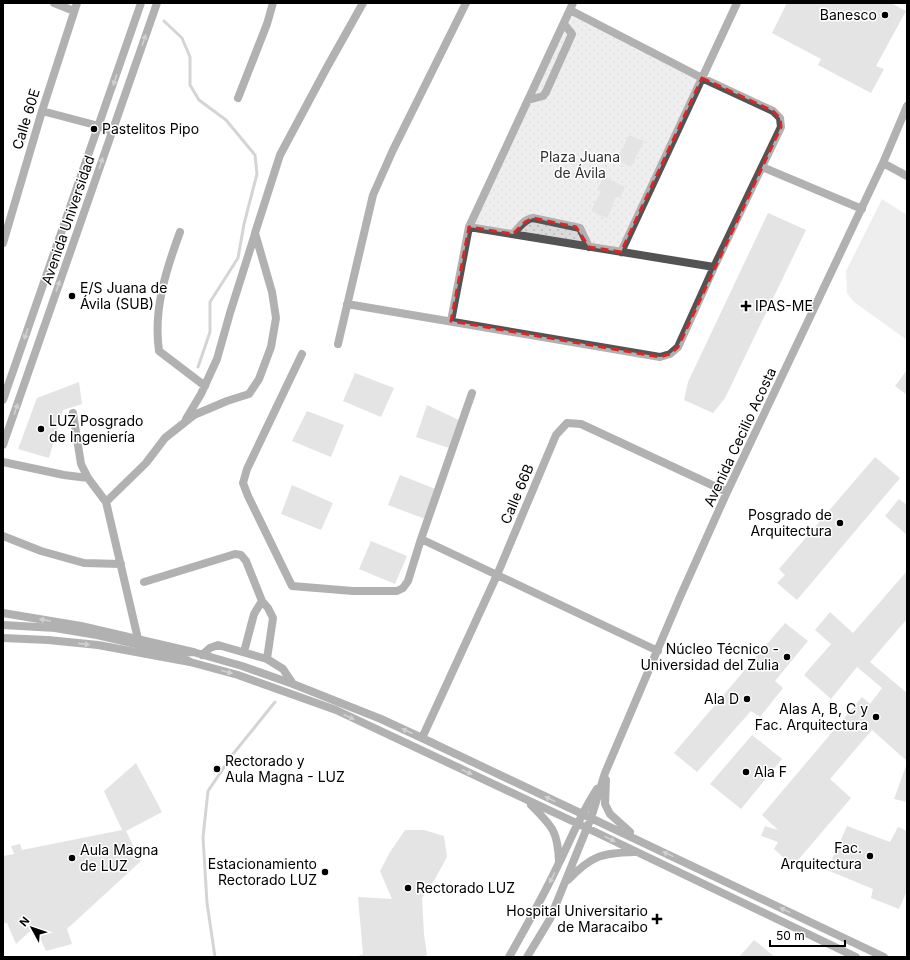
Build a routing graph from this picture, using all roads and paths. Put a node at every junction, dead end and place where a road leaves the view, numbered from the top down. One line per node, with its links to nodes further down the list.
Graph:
1 (54, 3): 10 (street)
2 (77, 3): 10 (street, Calle 60E)
3 (141, 3): 17 (street, Avenida Universidad, one-way to 17)
4 (157, 3): 18 (street, Avenida Universidad, one-way to 4)
5 (273, 3): 13 (street)
6 (363, 3): 26 (street)
7 (466, 3): 32 (street)
8 (737, 3): 12 (street)
9 (572, 7): 11 (street); 12 (street)
10 (74, 11): 16 (street, Calle 60E)
11 (564, 24): 14 (street); 14 (street)
12 (702, 78): 20 (street); 30 (street)
13 (238, 98)
14 (528, 100): 24 (street)
15 (907, 106): 19 (street, Avenida Cecilio Acosta)
16 (42, 111): 17 (street); 23 (street, Calle 60E)
17 (99, 126): 18 (street); 38 (street, Avenida Universidad, one-way to 38)
18 (112, 131): 41 (street, Avenida Universidad, one-way to 18)
19 (883, 163): 21 (street); 22 (street, Avenida Cecilio Acosta)
20 (762, 167): 22 (street); 31 (street)
21 (907, 176)
22 (862, 209): 44 (street, Avenida Cecilio Acosta)
23 (5, 226): 28 (street, Calle 60E)
24 (469, 227): 27 (street); 33 (street)
25 (180, 232): 36 (street)
26 (255, 233): 36 (street); 40 (street)
27 (513, 234): 29 (street); 29 (street)
28 (3, 243)
29 (589, 247): 30 (street)
30 (621, 252): 31 (street)
31 (714, 267): 33 (street)
32 (347, 304): 33 (street); 34 (street)
33 (451, 321)
34 (338, 344)
35 (302, 354): 47 (street)
36 (205, 386): 40 (street)
37 (472, 393): 47 (street)
38 (3, 400)
39 (73, 413): 43 (street)
40 (183, 424): 45 (street)
41 (3, 445)
42 (3, 462): 43 (street)
43 (88, 478): 45 (street)
44 (727, 492): 49 (street, Calle 66B); 56 (street, Avenida Cecilio Acosta)
45 (106, 502): 48 (street)
46 (3, 536): 48 (street)
47 (421, 539): 49 (street)
48 (121, 564): 55 (street)
49 (496, 575): 56 (street); 64 (street, Calle 66B)
50 (144, 582): 51 (street)
51 (262, 601): 58 (street); 61 (street)
52 (3, 613): 55 (street, one-way to 52)
53 (3, 625): 59 (street)
54 (3, 638): 62 (street, one-way to 62)
55 (138, 639): 57 (street)
56 (658, 651): 65 (street, Avenida Cecilio Acosta)
57 (193, 652): 59 (street); 60 (street)
58 (244, 652): 60 (street); 61 (street)
59 (176, 653): 62 (street)
60 (202, 655): 63 (street)
61 (267, 659): 63 (street)
62 (190, 662): 67 (street, one-way to 67)
63 (293, 684): 64 (street, one-way to 63)
64 (422, 738): 68 (street, one-way to 64)
65 (605, 773): 66 (street, Avenida Cecilio Acosta); 72 (street)
66 (602, 781): 68 (street, Avenida Cecilio Acosta); 69 (street, Avenida Cecilio Acosta)
67 (526, 800): 70 (street); 74 (street)
68 (581, 814): 69 (street); 70 (street, Avenida Cecilio Acosta)
69 (591, 818): 71 (street, Avenida Cecilio Acosta); 72 (street)
70 (577, 824): 71 (street); 74 (street, Avenida Cecilio Acosta)
71 (587, 828): 73 (street, one-way to 73); 75 (street, Avenida Cecilio Acosta)
72 (646, 843): 81 (street, one-way to 72)
73 (636, 852): 75 (street); 76 (street)
74 (559, 864): 77 (street, Avenida Cecilio Acosta, one-way to 77)
75 (565, 883): 78 (street, Avenida Cecilio Acosta)
76 (834, 946): 79 (street); 80 (street)
77 (509, 957)
78 (527, 957)
79 (844, 957)
80 (856, 957)
81 (884, 957)

